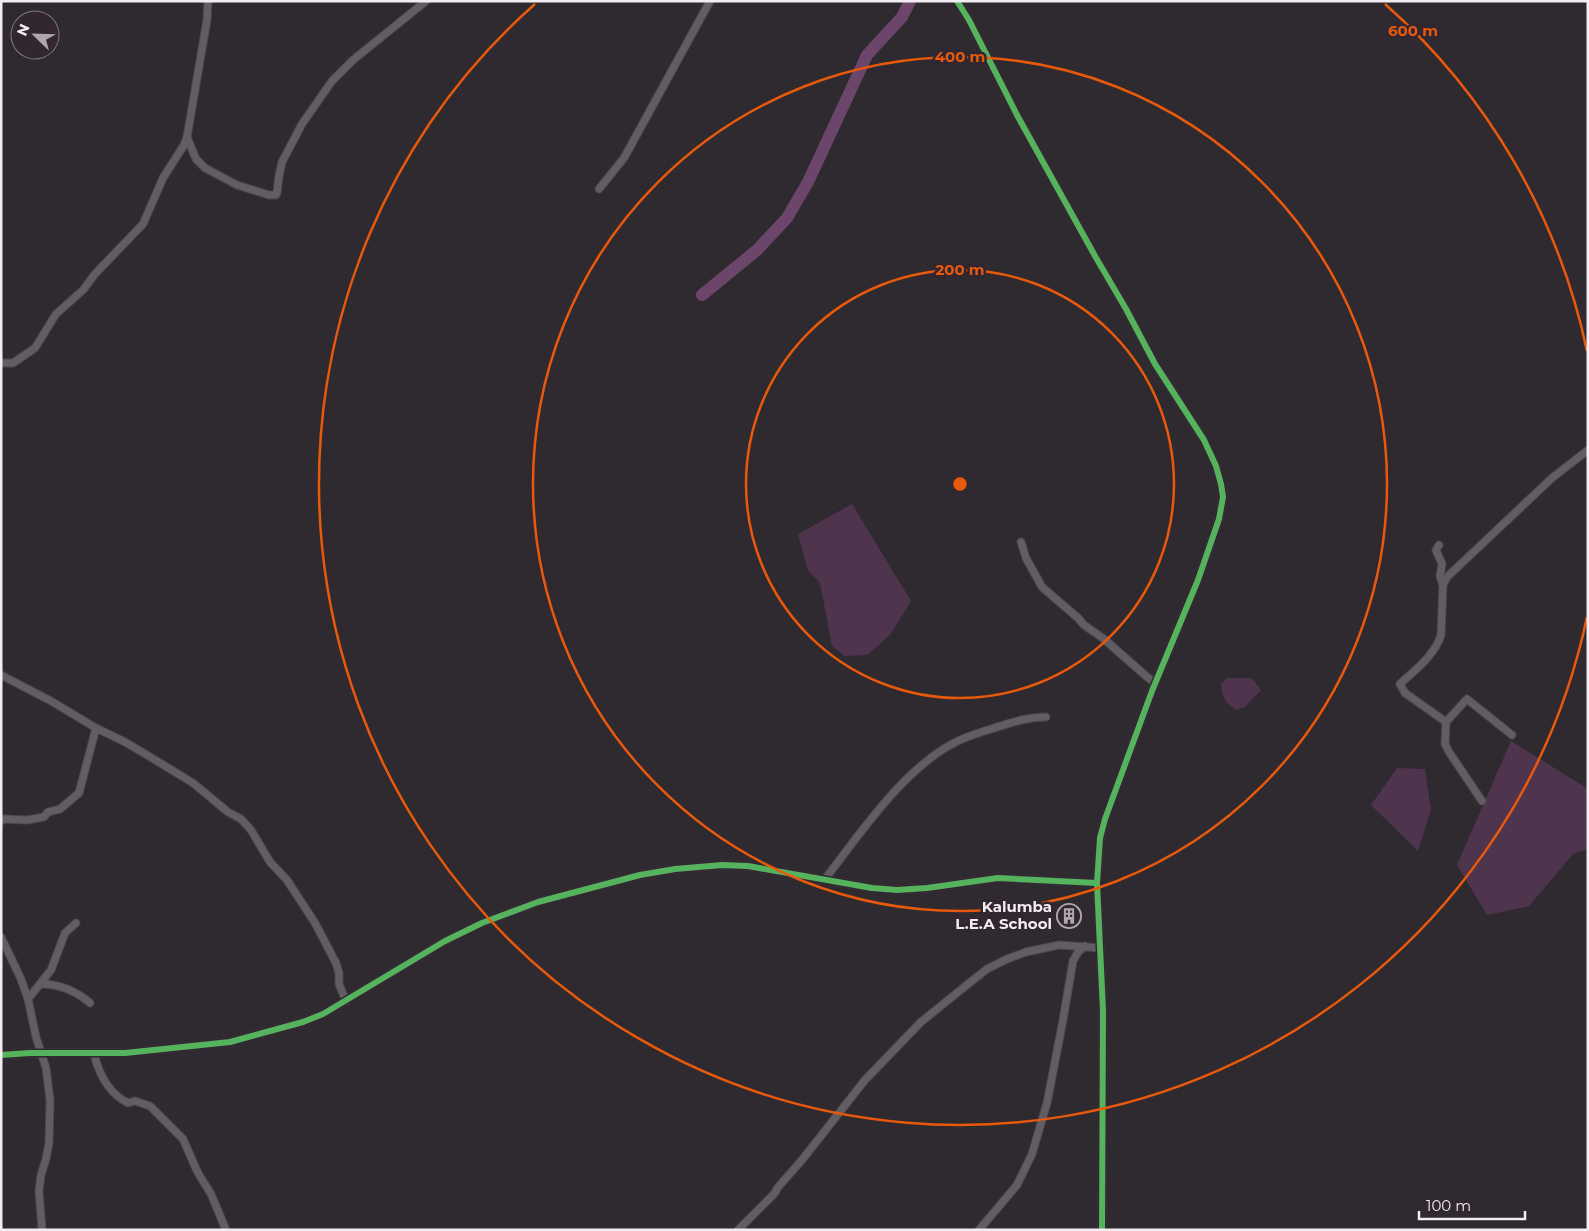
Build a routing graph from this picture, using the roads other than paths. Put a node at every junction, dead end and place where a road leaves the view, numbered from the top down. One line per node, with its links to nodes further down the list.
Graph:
1 (208, 1): 5 (street)
2 (426, 1): 5 (street)
3 (710, 1): 6 (street)
4 (957, 1): 13 (street)
5 (187, 137): 7 (street)
6 (600, 189)
7 (1, 363)
8 (1588, 450): 11 (street)
9 (1021, 542): 13 (street)
10 (1439, 544): 11 (street)
11 (1443, 585): 15 (street)
12 (1, 675): 16 (street)
13 (1155, 682): 21 (street)
14 (1046, 717): 20 (street)
15 (1446, 722): 17 (street); 18 (street)
16 (96, 728): 19 (street); 28 (street)
17 (1512, 735)
18 (1482, 801)
19 (1, 821)
20 (825, 879): 21 (street); 28 (street)
21 (1098, 883): 25 (street)
22 (76, 923): 26 (street)
23 (1, 938): 27 (street)
24 (1085, 946): 25 (street); 35 (street); 36 (street)
25 (1100, 948): 37 (street)
26 (40, 984): 27 (street); 29 (street)
27 (28, 999): 30 (street)
28 (346, 1001): 31 (street)
29 (90, 1003)
30 (42, 1054): 31 (street); 32 (street); 33 (street)
31 (94, 1054): 34 (street)
32 (1, 1055)
33 (42, 1230)
34 (226, 1230)
35 (738, 1230)
36 (979, 1230)
37 (1102, 1230)

